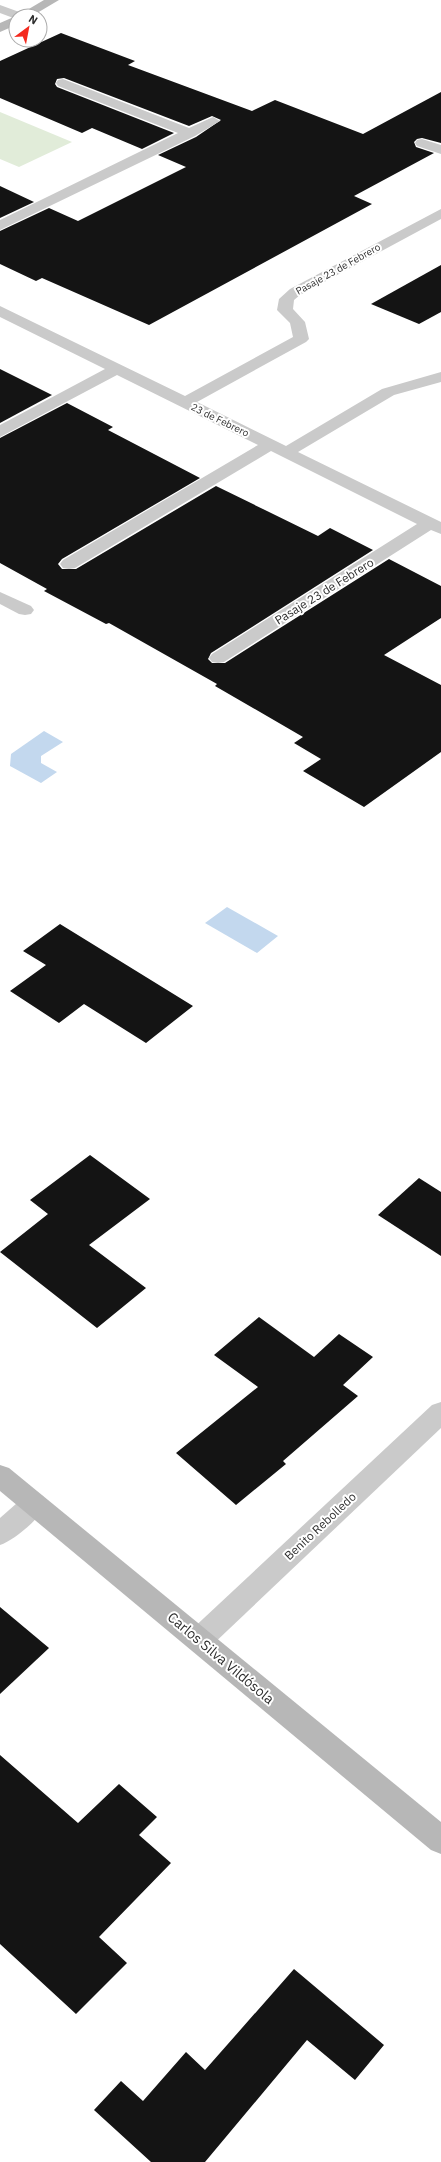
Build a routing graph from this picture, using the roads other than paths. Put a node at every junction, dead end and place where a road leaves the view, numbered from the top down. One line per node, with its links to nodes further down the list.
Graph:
1 (53, 0): 2 (street)
2 (38, 8)
3 (63, 83): 5 (street)
4 (213, 121): 5 (street)
5 (190, 133): 9 (street)
6 (422, 143): 7 (street)
7 (441, 150)
8 (441, 213): 13 (street, Pasaje 23 de Febrero)
9 (0, 226)
10 (0, 312): 11 (street, 23 de Febrero)
11 (116, 369): 13 (street, 23 de Febrero); 14 (street)
12 (441, 376): 15 (street)
13 (184, 403): 15 (street, 23 de Febrero)
14 (0, 432)
15 (278, 449): 16 (street, 23 de Febrero); 17 (street)
16 (435, 527): 20 (street, Pasaje 23 de Febrero)
17 (69, 564)
18 (0, 597): 19 (street)
19 (25, 610)
20 (218, 658)
21 (441, 1412): 25 (street, Benito Rebolledo)
22 (0, 1476): 23 (street, Carlos Silva Vildósola)
23 (34, 1504): 24 (street); 25 (street, Carlos Silva Vildósola)
24 (0, 1534)
25 (199, 1640): 26 (street, Carlos Silva Vildósola)
26 (441, 1840)

